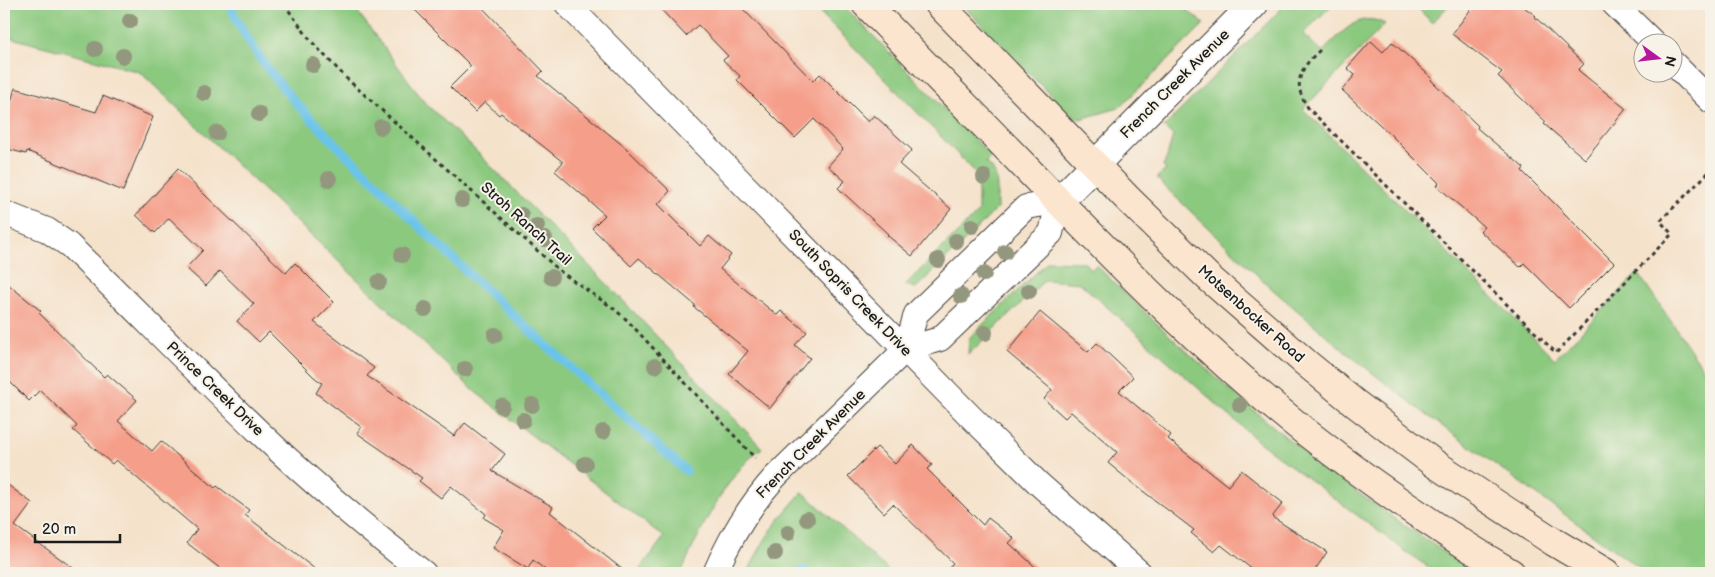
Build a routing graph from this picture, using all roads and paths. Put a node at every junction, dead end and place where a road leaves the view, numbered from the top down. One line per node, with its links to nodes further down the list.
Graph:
1 (284, 4): 16 (path, Stroh Ranch Trail)
2 (567, 4): 15 (street, South Sopris Creek Drive)
3 (866, 4): 13 (main road)
4 (939, 4): 11 (main road, Motsenbocker Road)
5 (1254, 4): 11 (street, French Creek Avenue)
6 (1614, 4): 7 (street)
7 (1643, 32)
8 (1320, 50): 12 (path)
9 (1682, 72): 10 (street)
10 (1711, 100)
11 (1096, 164): 13 (street, French Creek Avenue); 21 (main road, Motsenbocker Road)
12 (1709, 172)
13 (1058, 202): 15 (street, French Creek Avenue); 15 (street, French Creek Avenue); 20 (main road)
14 (4, 213): 17 (street, Prince Creek Drive)
15 (906, 349): 18 (street, French Creek Avenue); 19 (street, South Sopris Creek Drive)
16 (756, 458)
17 (424, 573)
18 (715, 573)
19 (1140, 573)
20 (1511, 573)
21 (1606, 573)

